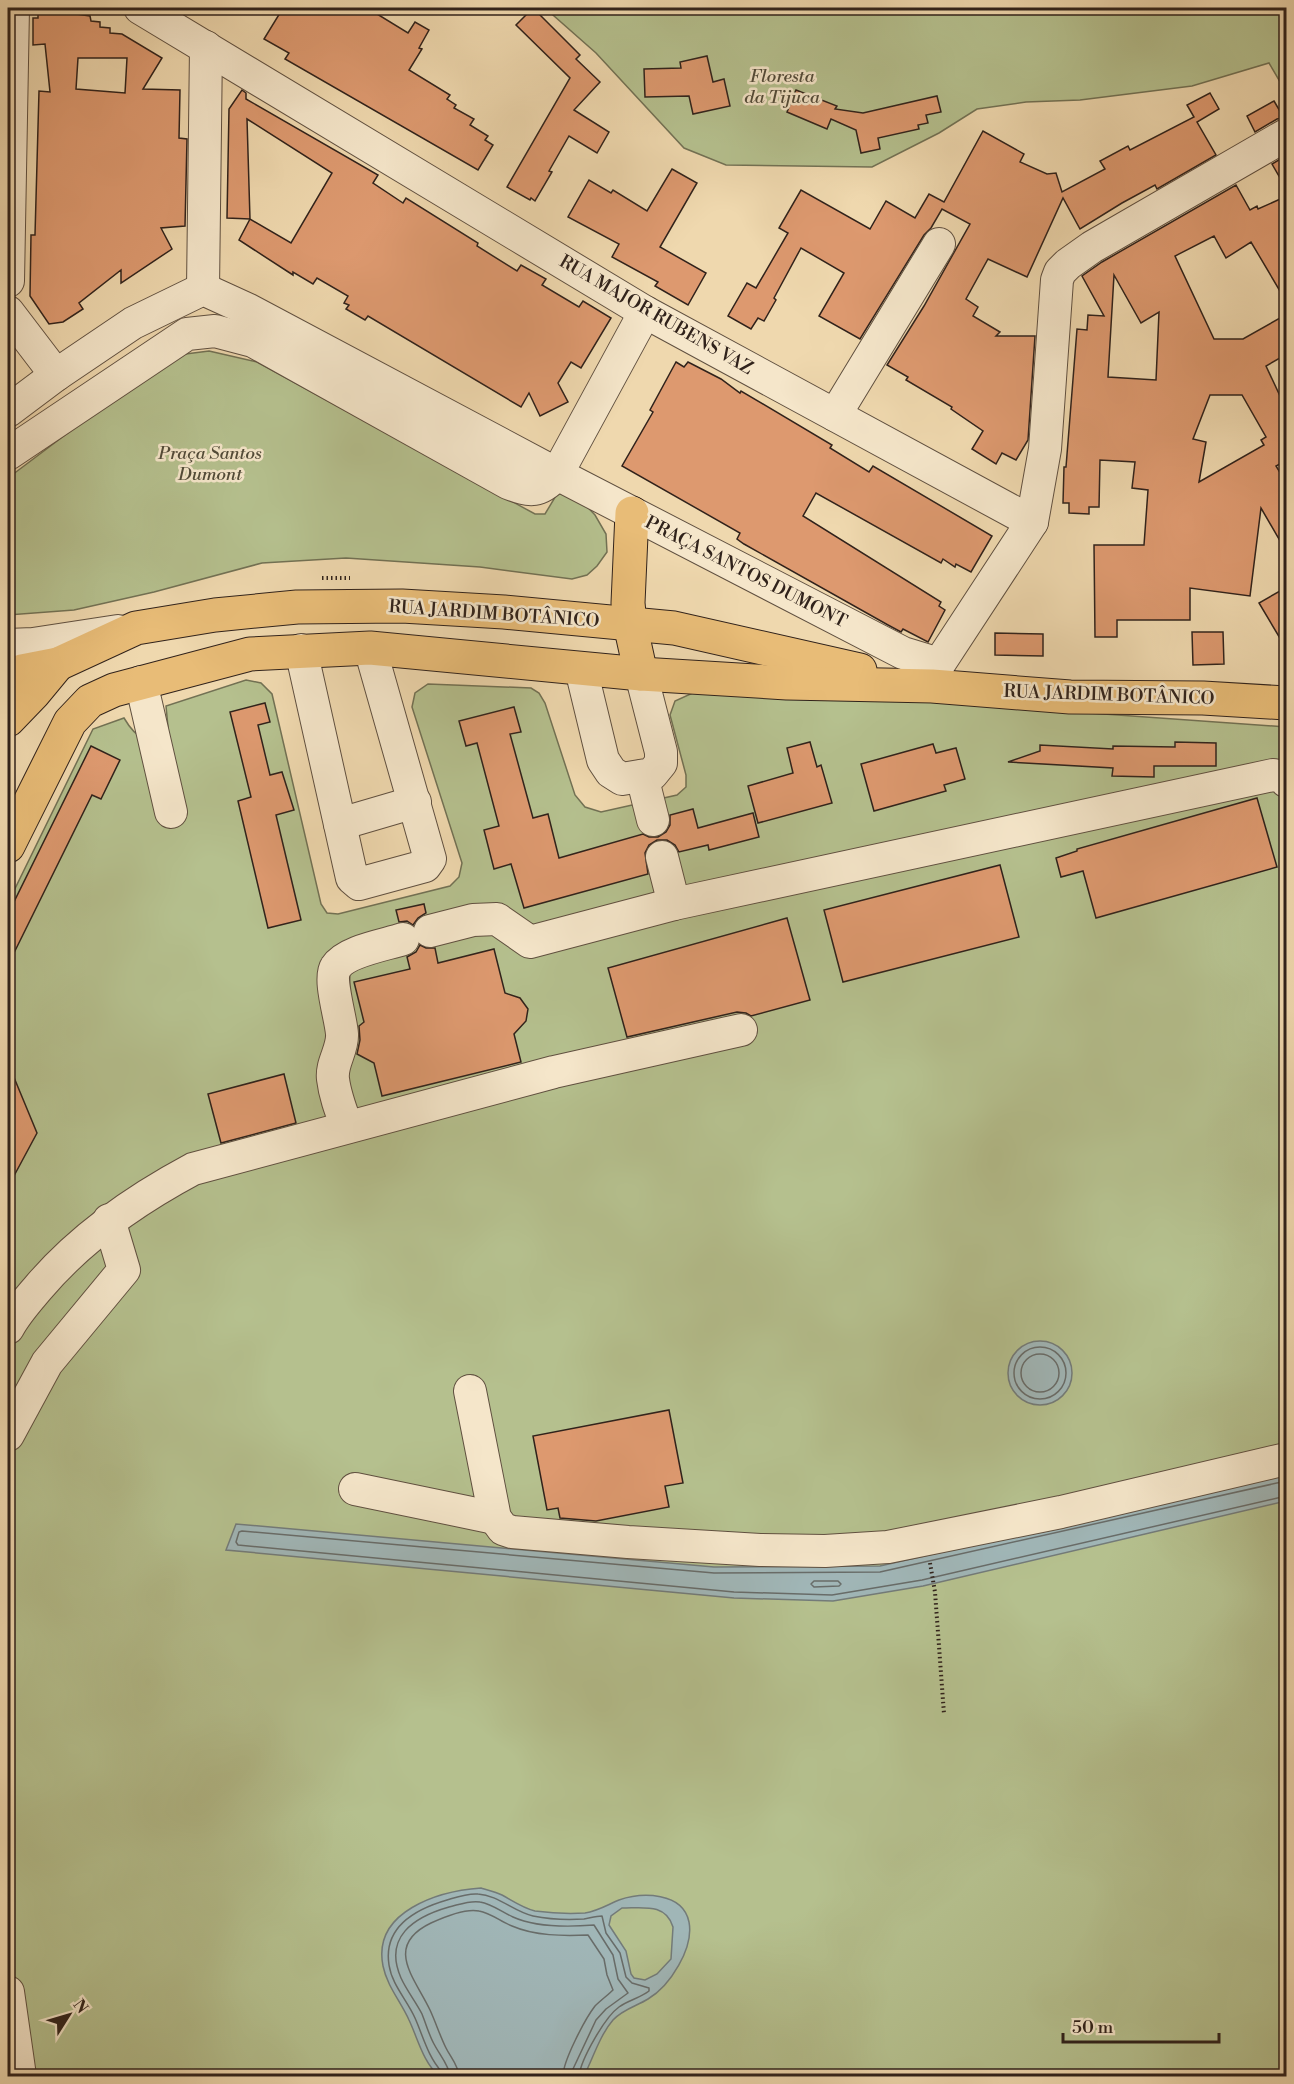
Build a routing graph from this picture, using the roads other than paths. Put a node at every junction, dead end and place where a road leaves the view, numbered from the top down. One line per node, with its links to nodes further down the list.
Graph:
1 (13, 8): 5 (street)
2 (140, 8): 3 (street, RUA MAJOR RUBENS VAZ)
3 (206, 46): 8 (street); 10 (street, RUA MAJOR RUBENS VAZ)
4 (1287, 135): 17 (street)
5 (8, 234): 7 (street)
6 (939, 244): 13 (street)
7 (8, 280)
8 (203, 289): 11 (street); 15 (street, PRAÇA SANTOS DUMONT)
9 (8, 312): 11 (street)
10 (645, 312): 13 (street, RUA MAJOR RUBENS VAZ); 15 (street)
11 (56, 375): 12 (street)
12 (8, 411)
13 (835, 415): 17 (street, RUA MAJOR RUBENS VAZ)
14 (8, 454): 15 (street)
15 (557, 474): 16 (street, PRAÇA SANTOS DUMONT)
16 (632, 513): 18 (main road); 26 (street, PRAÇA SANTOS DUMONT)
17 (1032, 522): 26 (street)
18 (630, 624): 19 (main road, RUA JARDIM BOTÂNICO); 25 (main road); 26 (main road, RUA JARDIM BOTÂNICO)
19 (136, 628): 20 (street); 23 (main road, RUA JARDIM BOTÂNICO)
20 (8, 645)
21 (370, 648): 22 (main road, RUA JARDIM BOTÂNICO); 24 (main road, RUA JARDIM BOTÂNICO); 33 (street)
22 (301, 650): 28 (main road, RUA JARDIM BOTÂNICO); 36 (street)
23 (58, 664): 27 (main road); 30 (main road)
24 (580, 669): 25 (main road, RUA JARDIM BOTÂNICO); 31 (street)
25 (641, 674): 26 (main road, RUA JARDIM BOTÂNICO); 31 (street)
26 (935, 675): 29 (main road, RUA JARDIM BOTÂNICO)
27 (8, 676)
28 (141, 682): 34 (street); 37 (main road, RUA JARDIM BOTÂNICO)
29 (1287, 703)
30 (8, 720)
31 (642, 776): 35 (street)
32 (1287, 781): 39 (street)
33 (414, 802): 36 (street); 36 (street)
34 (171, 812)
35 (653, 820)
36 (340, 824)
37 (8, 846)
38 (662, 857): 39 (street)
39 (674, 904): 41 (street)
40 (741, 1030): 41 (street)
41 (347, 1127): 42 (street)
42 (109, 1220): 43 (street); 45 (street)
43 (8, 1328)
44 (470, 1391): 48 (street)
45 (8, 1435)
46 (1287, 1459): 48 (street)
47 (355, 1489): 48 (street)
48 (495, 1518)
49 (8, 1992): 50 (street)
50 (20, 2076)

